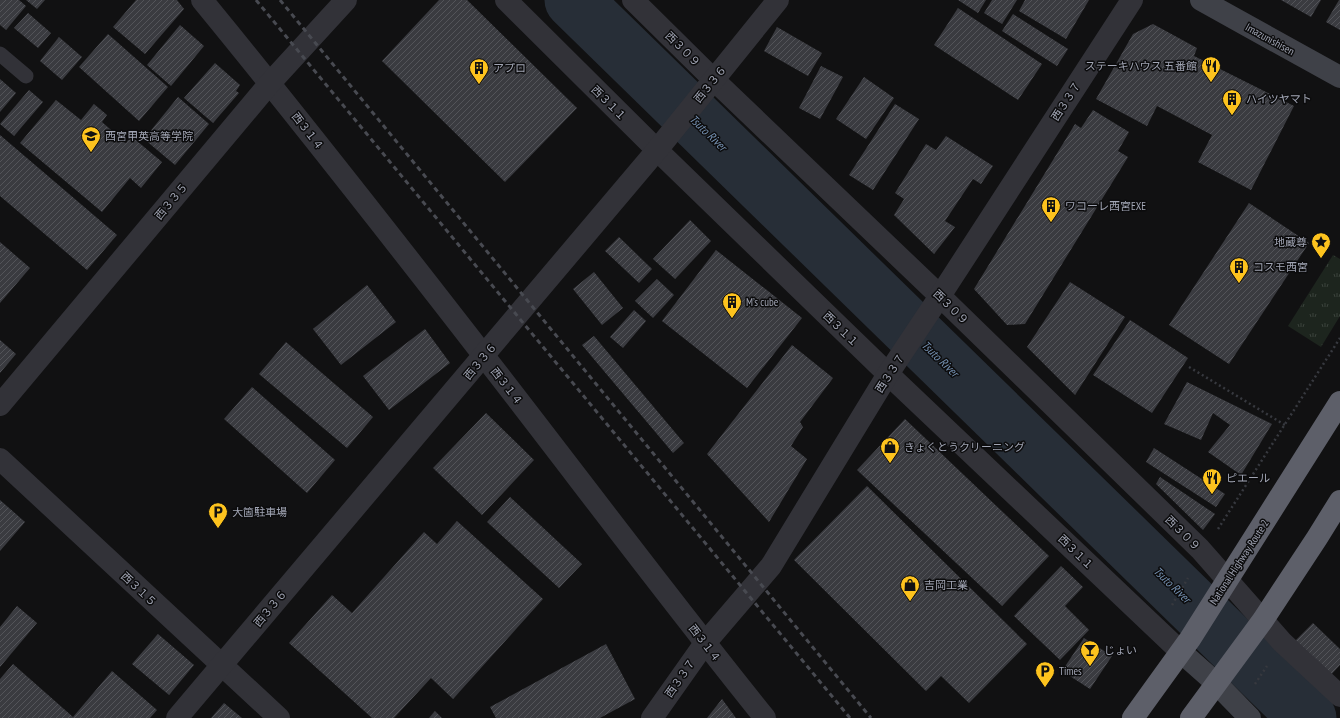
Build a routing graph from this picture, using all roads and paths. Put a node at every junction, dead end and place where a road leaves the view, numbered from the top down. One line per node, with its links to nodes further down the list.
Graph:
1 (202, 0): 12 (street, 西３１４)
2 (346, 0): 12 (street, 西３３５)
3 (506, 0): 13 (street, 西３１１)
4 (633, 0): 11 (street, 西３０９)
5 (778, 0): 11 (street, 西３３６)
6 (1132, 0): 14 (street, 西３３７)
7 (1200, 0): 10 (street, Imazunishisen)
8 (0, 54): 9 (lane)
9 (26, 76)
10 (1340, 77)
11 (714, 79): 13 (street, 西３３６); 14 (street, 西３０９)
12 (270, 83): 16 (street, 西３１４); 20 (street, 西３３５)
13 (657, 150): 16 (street, 西３３６); 17 (street, 西３１１)
14 (940, 296): 17 (street, 西３３７); 26 (street, 西３０９)
15 (1340, 338): 21 (path)
16 (484, 356): 29 (street, 西３１４); 32 (street, 西３３６)
17 (894, 366): 29 (street, 西３３７); 30 (street, 西３１１)
18 (1189, 367): 21 (path)
19 (1340, 402): 26 (highway, National Highway Route 2)
20 (0, 405)
21 (1285, 425): 24 (path)
22 (0, 459): 32 (street, 西３１５)
23 (1340, 501): 28 (highway)
24 (1216, 534)
25 (1190, 575): 27 (path)
26 (1223, 587): 28 (street, 西３０９); 30 (highway, National Highway Route 2)
27 (1169, 608)
28 (1259, 624): 33 (highway); 35 (street, 西３０９)
29 (705, 643): 38 (street, 西３３７); 39 (street, 西３１４)
30 (1186, 646): 33 (street); 40 (highway, National Highway Route 2)
31 (1269, 662): 34 (path)
32 (221, 666): 36 (street, 西３３６); 37 (street, 西３１５)
33 (1220, 678): 41 (highway); 42 (street)
34 (1252, 688)
35 (1340, 696)
36 (177, 718)
37 (279, 718)
38 (652, 718)
39 (765, 718)
40 (1133, 718)
41 (1191, 718)
42 (1250, 718)

